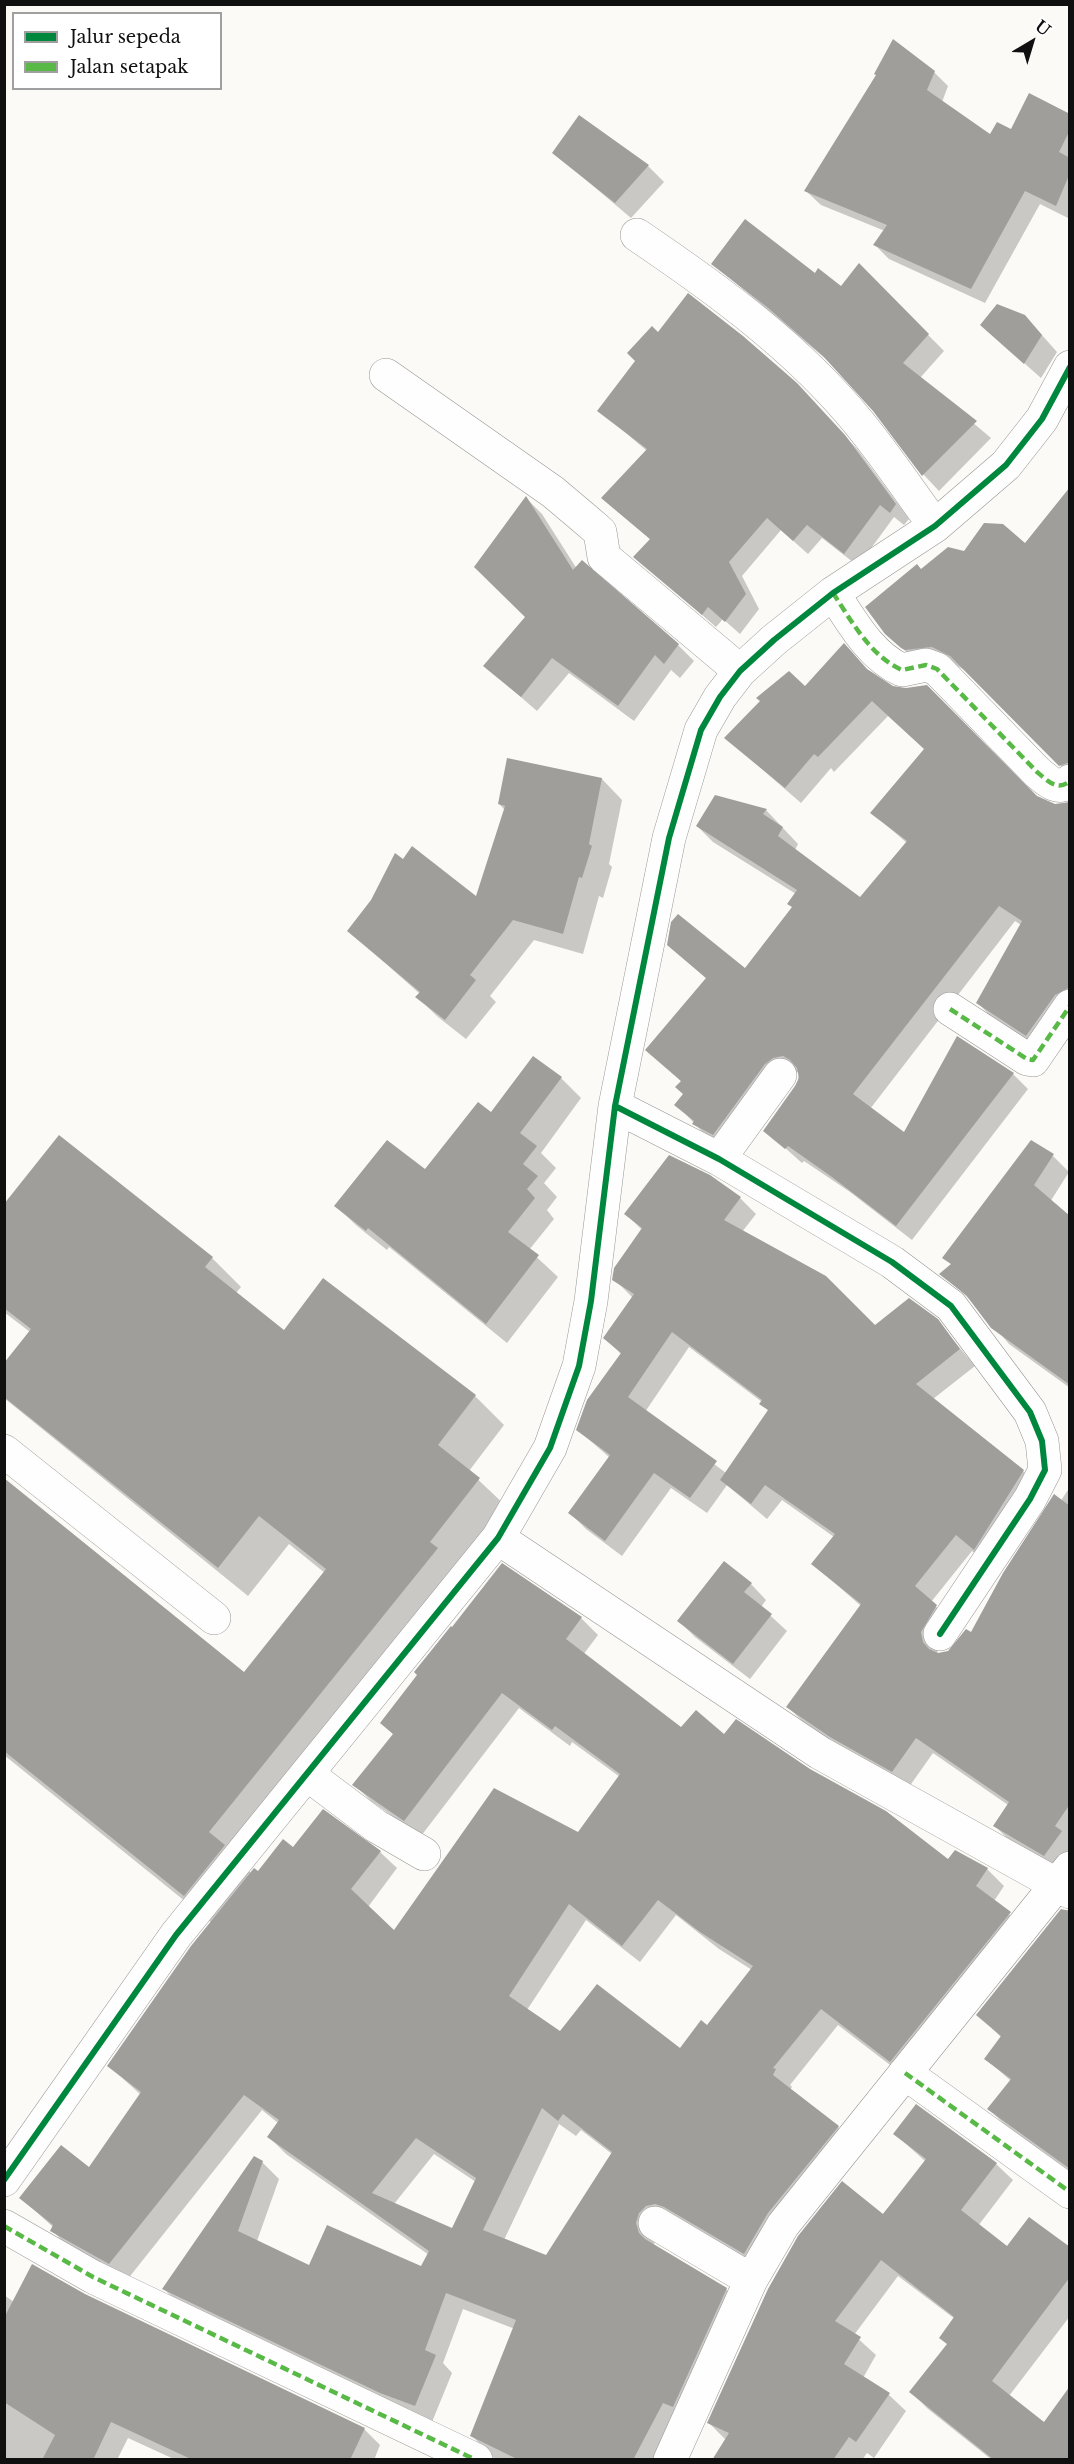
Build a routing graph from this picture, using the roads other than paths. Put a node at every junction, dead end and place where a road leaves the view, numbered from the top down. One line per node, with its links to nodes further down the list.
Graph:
1 (637, 235): 4 (street)
2 (1070, 367): 4 (street)
3 (386, 375): 6 (street)
4 (935, 526): 5 (street)
5 (833, 593): 6 (street); 7 (street)
6 (740, 670): 11 (street)
7 (1070, 781)
8 (1070, 1006): 9 (street)
9 (950, 1009)
10 (780, 1076): 12 (street)
11 (615, 1106): 12 (street); 14 (street)
12 (719, 1159): 16 (street)
13 (4, 1451): 15 (street)
14 (498, 1538): 17 (street); 19 (street)
15 (214, 1618)
16 (940, 1634)
17 (307, 1774): 18 (street); 21 (street)
18 (424, 1854)
19 (1066, 1882): 20 (street)
20 (905, 2073): 22 (street); 25 (street)
21 (4, 2180)
22 (1070, 2192)
23 (655, 2223): 25 (street)
24 (4, 2226): 26 (street)
25 (751, 2280): 27 (street)
26 (476, 2460)
27 (670, 2460)

